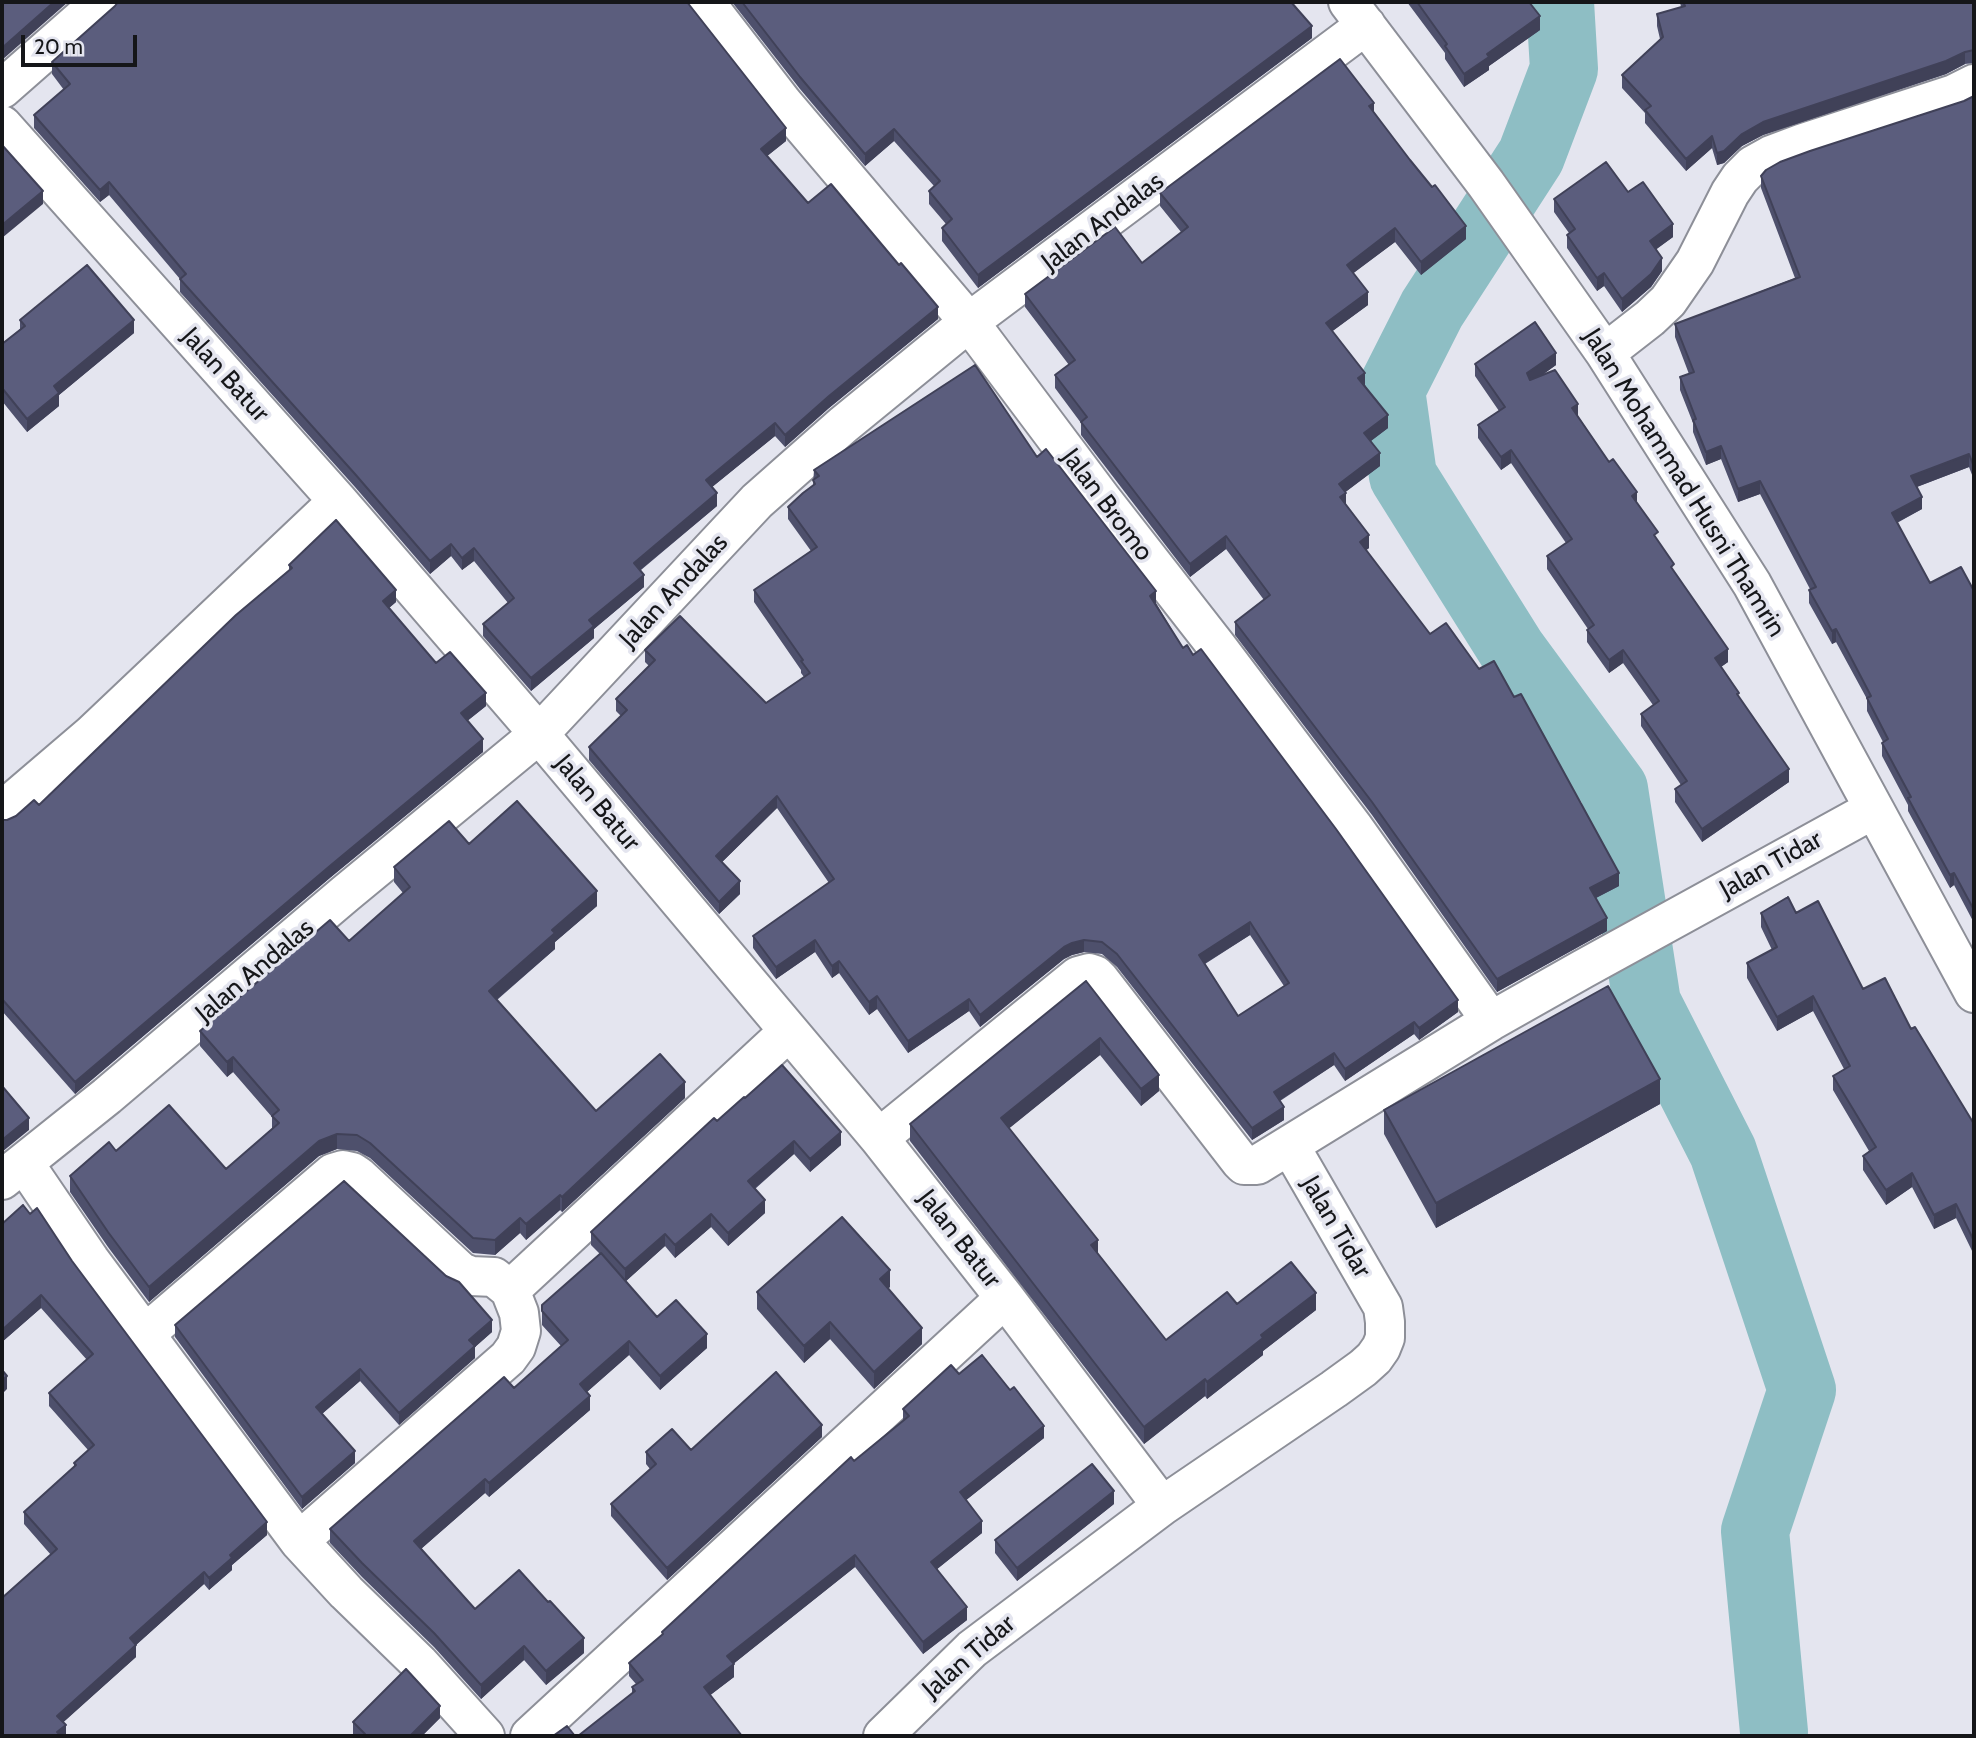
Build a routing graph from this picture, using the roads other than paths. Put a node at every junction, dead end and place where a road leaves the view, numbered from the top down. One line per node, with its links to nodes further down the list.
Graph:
1 (101, 2): 5 (street)
2 (705, 2): 7 (street, Jalan Bromo)
3 (1357, 13): 7 (street, Jalan Andalas); 8 (street, Jalan Mohammad Husni Thamrin)
4 (1974, 84): 8 (street)
5 (2, 89)
6 (2, 124): 9 (street, Jalan Batur)
7 (969, 321): 10 (street, Jalan Andalas); 14 (street, Jalan Bromo)
8 (1605, 353): 11 (street, Jalan Mohammad Husni Thamrin)
9 (338, 501): 10 (street, Jalan Batur); 12 (street)
10 (539, 734): 15 (street, Jalan Batur); 18 (street, Jalan Andalas)
11 (1874, 809): 13 (street, Jalan Mohammad Husni Thamrin); 14 (street, Jalan Tidar)
12 (2, 811)
13 (1974, 993)
14 (1491, 1021): 17 (street, Jalan Tidar)
15 (789, 1031): 16 (street, Jalan Batur); 19 (street)
16 (879, 1138): 17 (street); 20 (street, Jalan Batur)
17 (1290, 1146): 22 (street, Jalan Tidar)
18 (13, 1171): 21 (street)
19 (510, 1290): 21 (street); 23 (street)
20 (1006, 1298): 22 (street, Jalan Batur); 25 (street)
21 (145, 1334): 23 (street)
22 (1162, 1506): 26 (street, Jalan Tidar)
23 (299, 1541): 24 (street)
24 (485, 1736)
25 (530, 1736)
26 (883, 1736)

